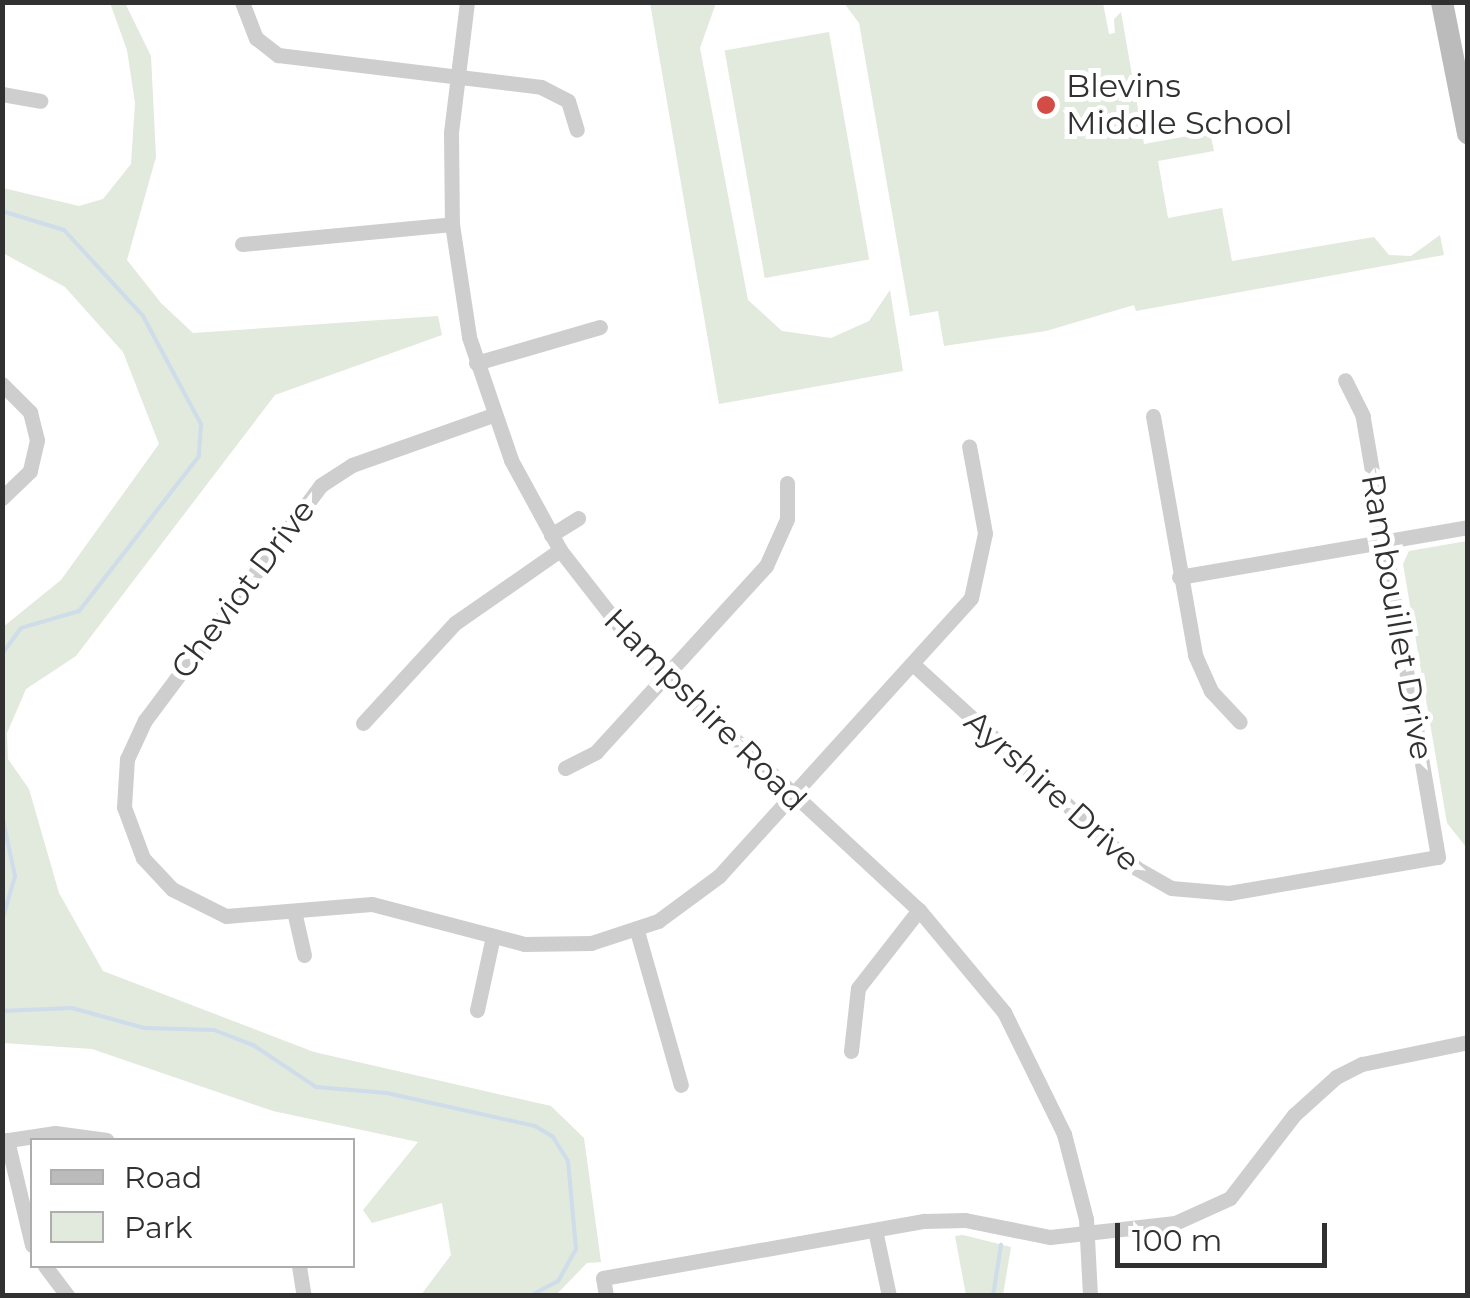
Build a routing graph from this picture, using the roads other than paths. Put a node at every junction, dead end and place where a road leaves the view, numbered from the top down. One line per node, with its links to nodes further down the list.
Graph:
1 (242, 2): 4 (street)
2 (467, 2): 4 (street, Hampshire Road)
3 (1442, 2): 7 (main road)
4 (458, 79): 8 (street); 10 (street, Hampshire Road)
5 (2, 94): 6 (street)
6 (40, 101)
7 (1465, 105): 9 (main road)
8 (577, 130)
9 (1468, 133)
10 (452, 224): 11 (street); 13 (street, Hampshire Road)
11 (242, 244)
12 (600, 327): 13 (street)
13 (476, 363): 16 (street, Hampshire Road)
14 (1345, 380): 24 (street, Rambouillet Drive)
15 (2, 384): 20 (street)
16 (493, 415): 23 (street, Hampshire Road); 35 (street, Cheviot Drive)
17 (1153, 416): 26 (street)
18 (969, 446): 27 (street)
19 (788, 482): 28 (street)
20 (2, 498)
21 (578, 518): 23 (street)
22 (1468, 527): 24 (street)
23 (550, 535): 25 (street, Hampshire Road)
24 (1385, 542): 26 (street); 33 (street, Rambouillet Drive)
25 (560, 550): 28 (street, Hampshire Road); 30 (street)
26 (1179, 577): 29 (street)
27 (916, 666): 32 (street); 33 (street, Ayrshire Drive)
28 (666, 677): 31 (street); 32 (street, Hampshire Road)
29 (1240, 722)
30 (363, 723)
31 (565, 768)
32 (793, 798): 34 (street, Hampshire Road); 36 (street)
33 (1438, 857)
34 (919, 910): 41 (street); 46 (street, Hampshire Road)
35 (294, 911): 37 (street); 38 (street)
36 (637, 931): 37 (street); 42 (street)
37 (493, 936): 39 (street)
38 (304, 956)
39 (477, 1010)
40 (1468, 1042): 46 (street)
41 (851, 1051)
42 (682, 1085)
43 (92, 1138): 44 (street)
44 (5, 1141): 47 (street)
45 (875, 1230): 46 (street); 52 (street); 53 (street)
46 (1088, 1235): 54 (street, Hampshire Road)
47 (30, 1237)
48 (47, 1268): 50 (street)
49 (299, 1268): 51 (street)
50 (68, 1296)
51 (304, 1296)
52 (606, 1296)
53 (889, 1296)
54 (1090, 1296)

